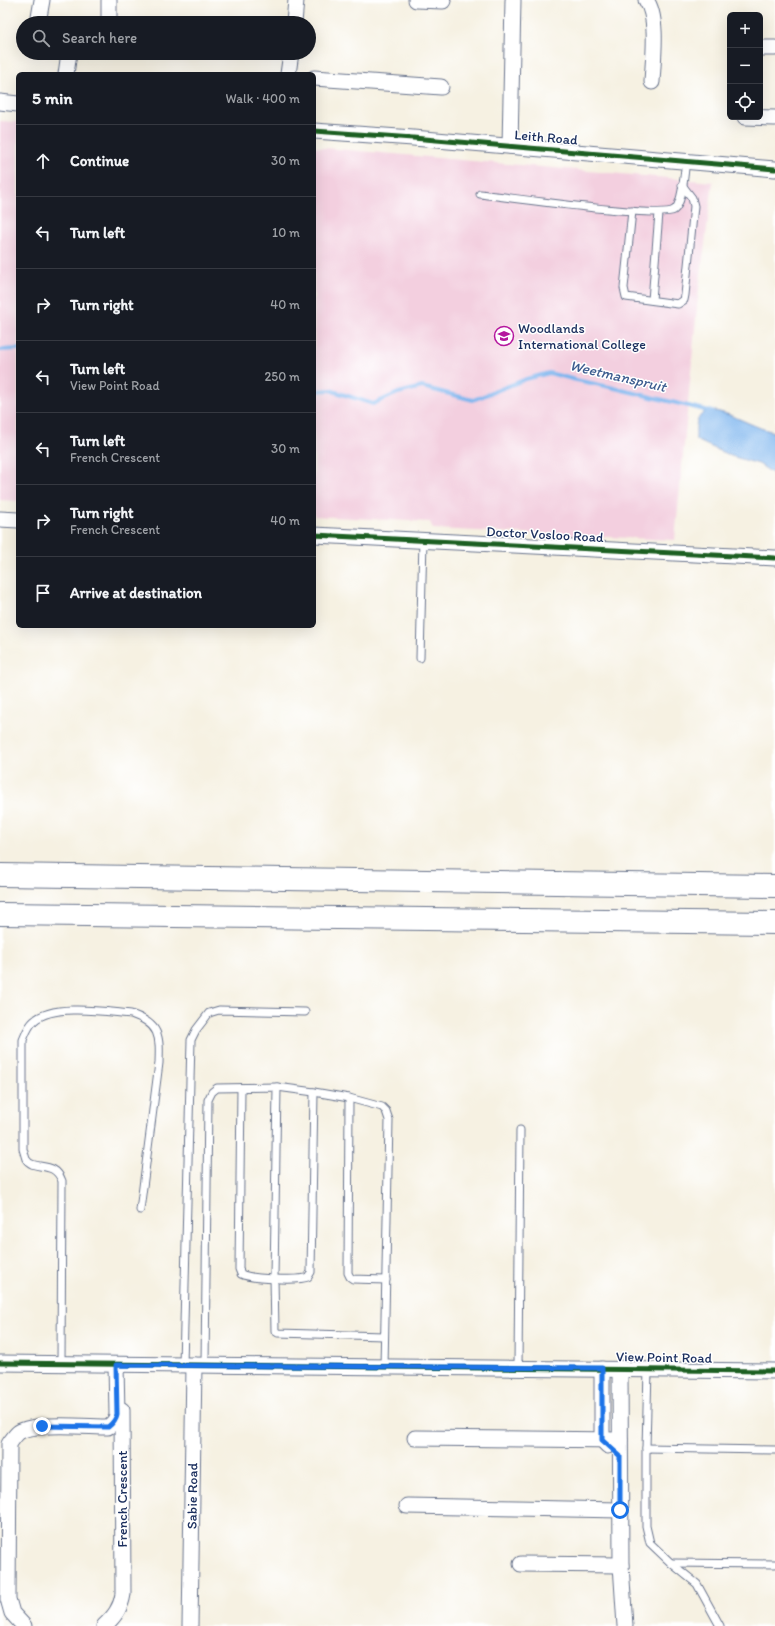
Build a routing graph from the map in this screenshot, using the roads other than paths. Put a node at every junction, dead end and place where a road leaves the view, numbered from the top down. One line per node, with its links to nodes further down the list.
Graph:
1 (42, 0): 8 (street)
2 (109, 0): 9 (street)
3 (296, 0): 10 (street)
4 (416, 0): 7 (street)
5 (513, 0): 25 (street)
6 (646, 0): 18 (street)
7 (443, 1)
8 (39, 16)
9 (109, 16)
10 (295, 16)
11 (763, 48): 12 (street)
12 (775, 48)
13 (68, 60): 15 (street)
14 (290, 60): 16 (street)
15 (66, 72)
16 (288, 72)
17 (316, 78): 19 (street)
18 (652, 82)
19 (441, 87)
20 (0, 102): 21 (street)
21 (16, 104)
22 (763, 118): 23 (street)
23 (775, 118)
24 (316, 131): 25 (street, Leith Road)
25 (510, 146): 26 (street, Leith Road)
26 (686, 161): 27 (street, Leith Road); 28 (lane)
27 (775, 169)
28 (682, 185): 31 (lane); 32 (lane)
29 (480, 194): 30 (lane)
30 (632, 211): 31 (lane); 32 (lane)
31 (659, 213): 32 (lane)
32 (652, 300)
33 (0, 519): 34 (street)
34 (16, 520)
35 (316, 535): 36 (street, Doctor Vosloo Road)
36 (424, 540): 37 (street, Doctor Vosloo Road); 38 (lane)
37 (775, 558)
38 (420, 658)
39 (0, 875): 40 (highway)
40 (775, 886)
41 (0, 914): 42 (highway)
42 (775, 923)
43 (305, 1012): 56 (lane)
44 (277, 1087): 45 (lane); 46 (lane); 50 (lane)
45 (241, 1088): 50 (lane); 56 (lane)
46 (314, 1092): 47 (lane); 50 (lane)
47 (349, 1098): 51 (lane); 51 (lane)
48 (520, 1130): 58 (lane)
49 (140, 1210): 54 (lane)
50 (274, 1278): 52 (lane)
51 (386, 1280): 52 (lane)
52 (384, 1336): 57 (lane)
53 (0, 1363): 54 (street, View Point Road)
54 (60, 1364): 55 (street, View Point Road)
55 (119, 1365): 56 (street, View Point Road); 75 (street); 76 (street, French Crescent)
56 (194, 1365): 57 (street, View Point Road); 77 (street, Sabie Road)
57 (384, 1367): 58 (street, View Point Road)
58 (518, 1368): 59 (street, View Point Road)
59 (602, 1368): 60 (street, View Point Road); 64 (street)
60 (620, 1368): 61 (street, View Point Road); 65 (street)
61 (648, 1369): 62 (street, View Point Road); 66 (lane)
62 (775, 1370)
63 (415, 1438): 64 (street)
64 (602, 1440): 65 (street); 68 (street)
65 (620, 1440): 68 (street)
66 (646, 1448): 67 (lane); 71 (lane)
67 (775, 1450)
68 (620, 1456): 70 (street)
69 (407, 1506): 70 (street)
70 (620, 1510): 73 (street)
71 (671, 1563): 74 (lane); 79 (lane)
72 (521, 1564): 73 (street)
73 (621, 1564): 78 (street)
74 (775, 1564)
75 (24, 1626)
76 (104, 1626)
77 (190, 1626)
78 (625, 1626)
79 (720, 1626)

